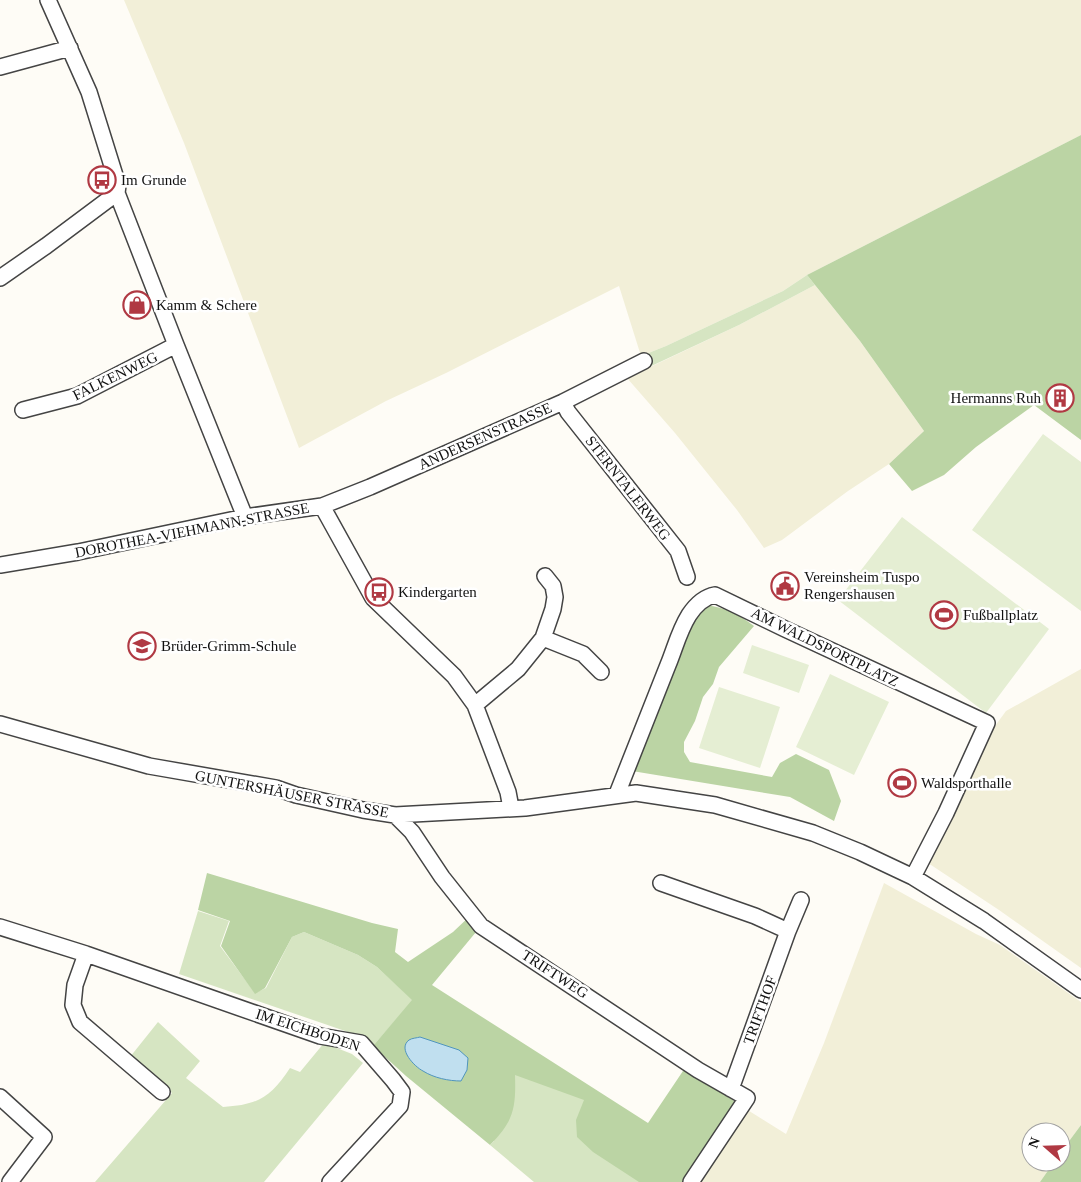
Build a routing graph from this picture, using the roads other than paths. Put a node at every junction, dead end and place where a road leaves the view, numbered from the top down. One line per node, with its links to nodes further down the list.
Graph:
1 (48, 0): 2 (street)
2 (70, 48): 3 (street); 4 (street)
3 (0, 67)
4 (117, 193): 5 (street); 6 (street)
5 (0, 278)
6 (176, 346): 9 (street, FALKENWEG); 11 (street)
7 (644, 361): 8 (street, ANDERSENSTRASSE)
8 (563, 402): 10 (street, ANDERSENSTRASSE); 14 (street, STERNTALERWEG)
9 (23, 410)
10 (322, 506): 11 (street, DOROTHEA-VIEHMANN-STRASSE); 17 (street, DOROTHEA-VIEHMANN-STRASSE)
11 (245, 517): 12 (street, DOROTHEA-VIEHMANN-STRASSE)
12 (0, 565)
13 (545, 576): 15 (street)
14 (687, 578)
15 (543, 638): 16 (street); 17 (street)
16 (601, 672)
17 (475, 705): 20 (street, DOROTHEA-VIEHMANN-STRASSE)
18 (0, 724): 21 (street, GUNTERSHÄUSER STRASSE)
19 (617, 794): 20 (street, GUNTERSHÄUSER STRASSE); 22 (street, GUNTERSHÄUSER STRASSE); 22 (street, AM WALDSPORTPLATZ)
20 (511, 808): 21 (street, GUNTERSHÄUSER STRASSE)
21 (395, 815): 29 (street, TRIFTWEG)
22 (913, 876): 28 (street, GUNTERSHÄUSER STRASSE)
23 (661, 883): 26 (street)
24 (801, 900): 26 (street, TRIFTHOF)
25 (0, 928): 27 (street, IM EICHBODEN)
26 (788, 931): 29 (street, TRIFTHOF)
27 (86, 954): 30 (street); 33 (street, IM EICHBODEN)
28 (1081, 990)
29 (731, 1089): 34 (street, TRIFTWEG)
30 (162, 1092)
31 (0, 1097): 32 (street)
32 (10, 1182)
33 (330, 1182)
34 (691, 1182)

